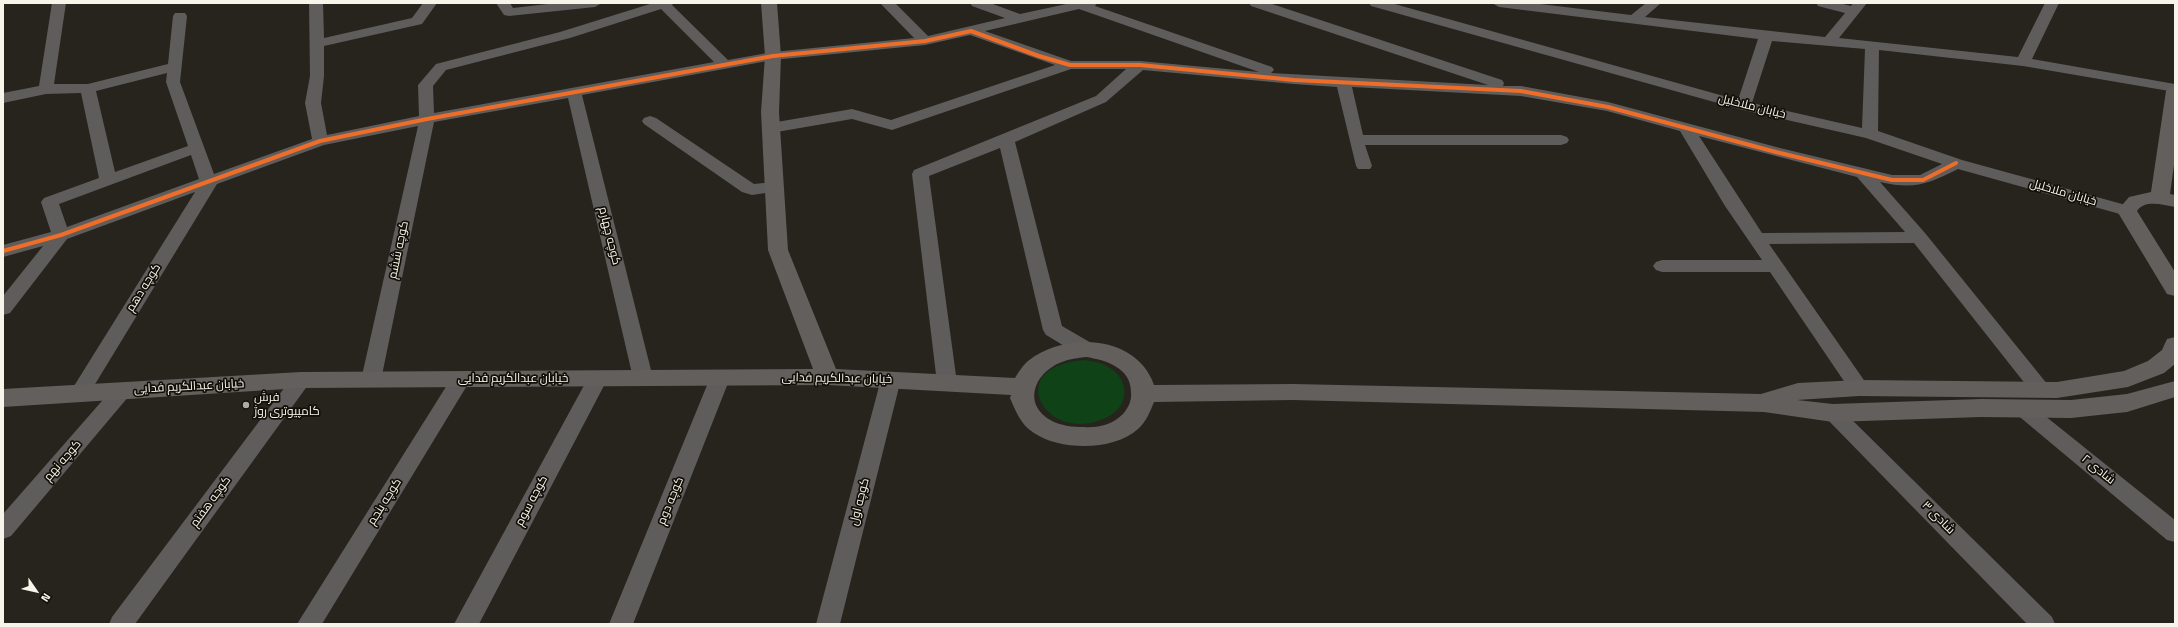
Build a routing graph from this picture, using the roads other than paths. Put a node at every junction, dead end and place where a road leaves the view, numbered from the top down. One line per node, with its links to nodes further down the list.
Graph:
1 (59, 3): 39 (street)
2 (316, 3): 28 (street)
3 (430, 3): 28 (street)
4 (503, 3): 5 (street)
5 (595, 3)
6 (664, 3): 32 (street); 45 (street, کوچه ششم)
7 (769, 3): 30 (street)
8 (887, 3): 26 (street)
9 (977, 3): 22 (street)
10 (1256, 3): 41 (street)
11 (1376, 3): 20 (street, خیابان ملاخلیل)
12 (1427, 3): 20 (street)
13 (1499, 3): 18 (street)
14 (1654, 3): 23 (street)
15 (1824, 3): 19 (street)
16 (2052, 3): 31 (street)
17 (1086, 4): 22 (street); 36 (street)
18 (1580, 7): 23 (street)
19 (1858, 7): 27 (street)
20 (1413, 14): 44 (street, خیابان ملاخلیل)
21 (180, 16): 35 (street)
22 (1019, 18): 24 (street)
23 (1633, 20): 25 (street)
24 (971, 30): 26 (street); 33 (street)
25 (1766, 36): 27 (street); 44 (street)
26 (925, 41): 30 (street)
27 (1829, 41): 29 (street)
28 (316, 44): 53 (street)
29 (1872, 45): 31 (street); 49 (street)
30 (773, 56): 32 (street); 48 (street)
31 (2023, 62): 40 (street)
32 (725, 65): 42 (street)
33 (1070, 65): 34 (street); 48 (street)
34 (1140, 65): 36 (street); 50 (street)
35 (175, 67): 38 (street); 54 (street)
36 (1294, 80): 37 (street)
37 (1343, 80): 41 (street); 51 (street)
38 (88, 88): 39 (street); 58 (street)
39 (46, 89): 43 (street)
40 (2175, 90): 61 (street)
41 (1521, 91): 47 (street)
42 (574, 93): 45 (street); 75 (street, کوچه چهارم)
43 (3, 98)
44 (1744, 106): 49 (street, خیابان ملاخلیل)
45 (427, 119): 53 (street); 80 (street, کوچه ششم)
46 (650, 121): 60 (street)
47 (1685, 127): 57 (street); 65 (street)
48 (771, 128): 60 (street)
49 (1870, 134): 55 (street, خیابان ملاخلیل)
50 (1006, 140): 72 (street); 81 (street)
51 (1356, 140): 52 (street); 56 (street)
52 (1561, 140)
53 (320, 141): 59 (street)
54 (196, 148): 58 (street); 59 (street)
55 (1956, 163): 57 (street); 62 (street, خیابان ملاخلیل)
56 (1364, 166)
57 (1863, 173): 64 (street)
58 (108, 180): 63 (street)
59 (209, 183): 63 (street); 87 (street, کوچه دهم)
60 (774, 187): 73 (street)
61 (2168, 200): 62 (street)
62 (2127, 211): 69 (street)
63 (61, 235): 66 (street); 70 (street)
64 (1919, 237): 65 (street); 85 (street)
65 (1757, 239): 68 (street)
66 (3, 251)
67 (1662, 266): 68 (street)
68 (1775, 266): 83 (street)
69 (2175, 290)
70 (3, 309)
71 (2175, 345): 85 (street)
72 (1086, 349): 82 (street); 88 (street)
73 (828, 377): 76 (street, خیابان عبدالکریم فدایی); 78 (street, خیابان عبدالکریم فدایی)
74 (598, 378): 75 (street, خیابان عبدالکریم فدایی); 77 (street, خیابان عبدالکریم فدایی); 97 (street, کوچه سوم)
75 (643, 378): 76 (street, خیابان عبدالکریم فدایی)
76 (720, 378): 98 (street, کوچه دوم)
77 (461, 379): 80 (street, خیابان عبدالکریم فدایی); 96 (street, کوچه پنجم)
78 (891, 379): 81 (street, خیابان عبدالکریم فدایی); 99 (street, کوچه اول)
79 (301, 380): 80 (street, خیابان عبدالکریم فدایی); 86 (street, خیابان عبدالکریم فدایی); 95 (street, کوچه هفتم)
80 (372, 380)
81 (947, 383): 82 (street, خیابان عبدالکریم فدایی)
82 (1023, 387): 88 (street)
83 (1859, 388): 85 (street); 90 (street)
84 (2175, 389): 91 (street)
85 (2041, 390)
86 (122, 391): 87 (street, خیابان عبدالکریم فدایی); 93 (street, کوچه نهم)
87 (79, 394): 89 (street, خیابان عبدالکریم فدایی)
88 (1145, 394): 90 (street)
89 (3, 398)
90 (1764, 403): 92 (street)
91 (2022, 408): 92 (street); 94 (street, شادی ۲)
92 (1833, 413): 100 (street, شادی ۳)
93 (3, 530)
94 (2175, 533)
95 (121, 624)
96 (309, 624)
97 (466, 624)
98 (621, 624)
99 (828, 624)
100 (2043, 624)

